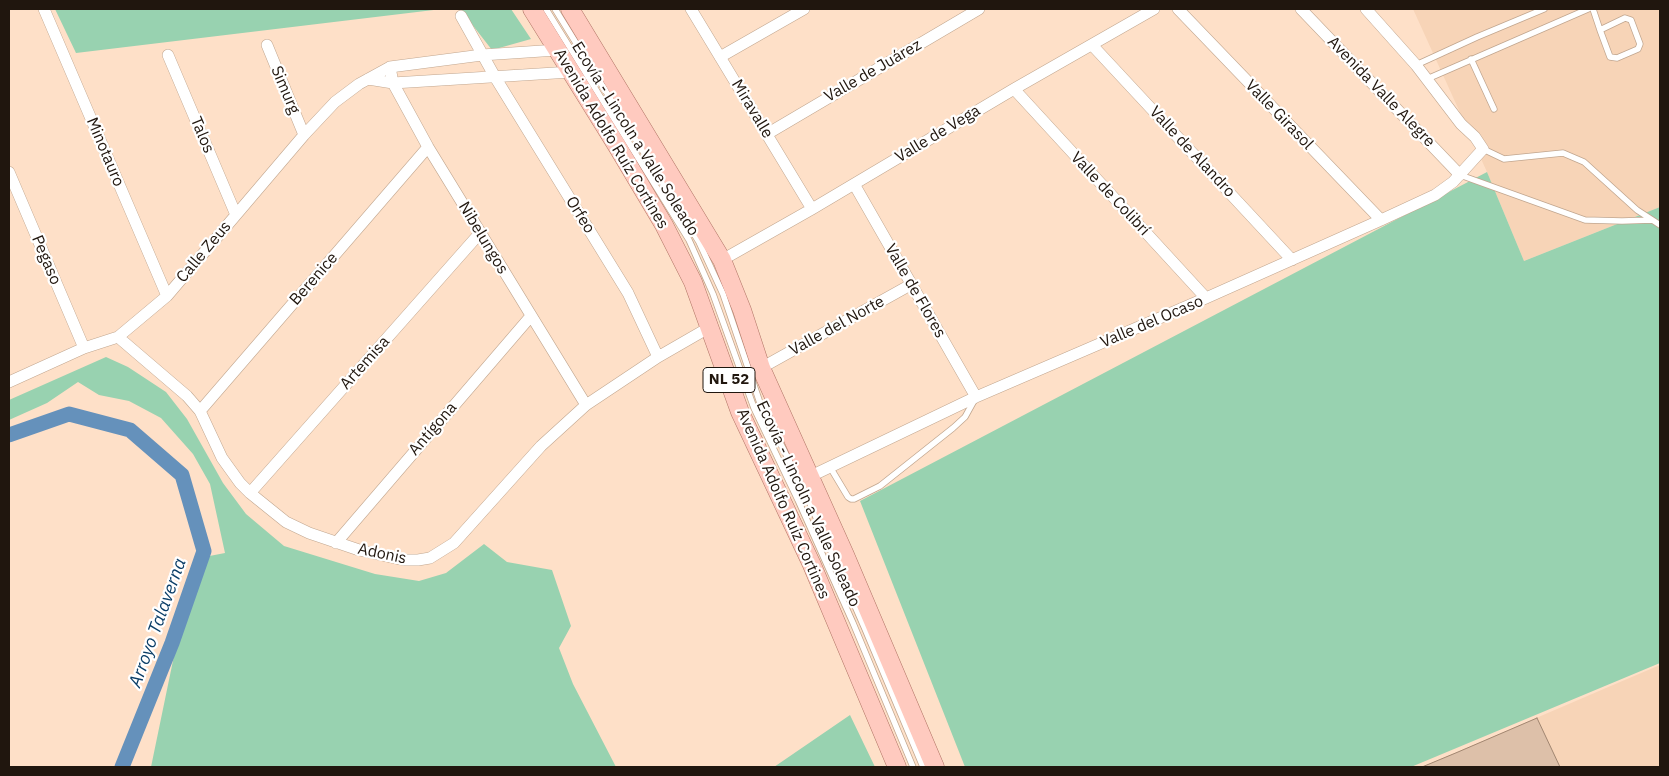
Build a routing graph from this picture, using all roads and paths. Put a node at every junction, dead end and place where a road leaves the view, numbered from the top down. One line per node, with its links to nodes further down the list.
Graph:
1 (44, 9): 50 (street, Minotauro)
2 (532, 9): 20 (main road, Avenida Adolfo Ruíz Cortines / NL 52)
3 (546, 9): 67 (lane)
4 (556, 9): 68 (lane, Ecovía - Lincoln a Valle Soleado)
5 (570, 9): 47 (main road, Avenida Adolfo Ruíz Cortines / NL 52)
6 (692, 9): 23 (street, Miravalle)
7 (804, 9): 23 (street)
8 (979, 9): 34 (street, Valle de Juárez)
9 (1154, 9): 19 (street, Valle de Vega)
10 (1178, 9): 43 (street, Valle Girasol)
11 (1301, 9): 39 (street, Avenida Valle Alegre)
12 (1366, 9): 25 (street)
13 (1544, 9): 25 (lane)
14 (1588, 9): 24 (lane)
15 (1593, 9): 17 (lane)
16 (461, 16): 22 (street, Orfeo)
17 (1600, 30): 17 (lane)
18 (267, 45): 35 (street, Simurg)
19 (1092, 45): 32 (street, Valle de Vega); 48 (street, Valle de Alandro)
20 (557, 50): 22 (street, Calle Zeus); 27 (main road, Avenida Adolfo Ruíz Cortines / NL 52)
21 (168, 55): 42 (street, Talos)
22 (482, 55): 26 (street, Calle Zeus); 28 (street, Orfeo)
23 (720, 57): 34 (street, Miravalle)
24 (1471, 60): 30 (lane); 33 (lane)
25 (1416, 65): 30 (street)
26 (390, 67): 29 (street, Calle Zeus); 31 (street, Nibelungos)
27 (571, 72): 28 (street); 53 (main road, Avenida Adolfo Ruíz Cortines / NL 52)
28 (495, 77): 31 (street); 56 (street, Orfeo)
29 (368, 79): 31 (street); 35 (street, Calle Zeus)
30 (1427, 79): 37 (street)
31 (393, 83): 36 (street, Nibelungos)
32 (1014, 89): 40 (street, Valle de Vega); 51 (street, Valle de Colibrí)
33 (1494, 109)
34 (767, 134): 41 (street, Miravalle)
35 (304, 135): 42 (street, Calle Zeus)
36 (428, 147): 46 (street, Nibelungos); 61 (street, Berenice)
37 (1483, 149): 39 (street, Valle del Ocaso); 44 (lane)
38 (9, 172): 55 (street, Pegaso)
39 (1460, 175): 43 (street, Valle del Ocaso); 44 (lane)
40 (854, 184): 41 (street, Valle de Vega); 49 (street, Valle de Flores)
41 (812, 209): 47 (street, Valle de Vega)
42 (236, 216): 50 (street, Calle Zeus)
43 (1381, 220): 48 (street, Valle del Ocaso)
44 (1652, 220): 45 (lane)
45 (1660, 226)
46 (480, 233): 52 (street, Nibelungos); 64 (street, Artemisa)
47 (722, 260): 57 (main road, Avenida Adolfo Ruíz Cortines / NL 52)
48 (1292, 260): 51 (street, Valle del Ocaso)
49 (912, 284): 57 (street, Valle del Norte); 59 (street, Valle de Flores)
50 (167, 296): 54 (street, Calle Zeus)
51 (1206, 298): 59 (street, Valle del Ocaso)
52 (531, 316): 60 (street, Nibelungos); 65 (street, Antígona)
53 (710, 327): 56 (street, Adonis); 66 (main road, Avenida Adolfo Ruíz Cortines / NL 52)
54 (118, 337): 55 (street, Calle Zeus); 61 (street, Adonis)
55 (84, 348): 58 (street, Calle Zeus)
56 (658, 357): 60 (street, Adonis)
57 (761, 368): 63 (main road, Avenida Adolfo Ruíz Cortines / NL 52)
58 (9, 382)
59 (976, 397): 62 (street, Valle del Ocaso); 62 (lane)
60 (586, 405): 65 (street, Adonis)
61 (200, 411): 64 (street, Adonis)
62 (830, 467): 63 (street, Valle del Ocaso)
63 (808, 477): 69 (main road, Avenida Adolfo Ruíz Cortines / NL 52)
64 (250, 493): 65 (street, Adonis)
65 (336, 543)
66 (897, 767)
67 (913, 767)
68 (923, 767)
69 (934, 767)

